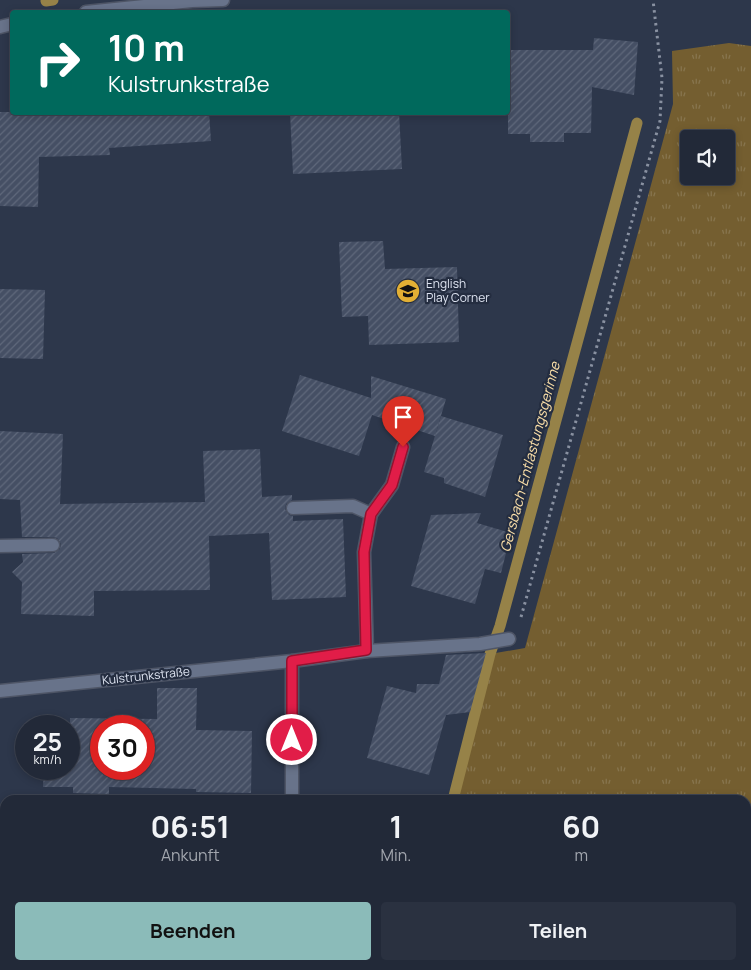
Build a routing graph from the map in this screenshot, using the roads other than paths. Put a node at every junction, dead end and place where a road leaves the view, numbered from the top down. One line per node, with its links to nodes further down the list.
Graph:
1 (223, 0): 2 (street)
2 (105, 10)
3 (403, 447): 5 (street)
4 (293, 508): 5 (street)
5 (371, 514): 9 (street)
6 (53, 545): 7 (street)
7 (0, 546)
8 (503, 641): 9 (street, Kulstrunkstraße)
9 (366, 650): 10 (street, Kulstrunkstraße)
10 (292, 661): 11 (street, Kulstrunkstraße); 12 (street)
11 (0, 691)
12 (292, 795)

